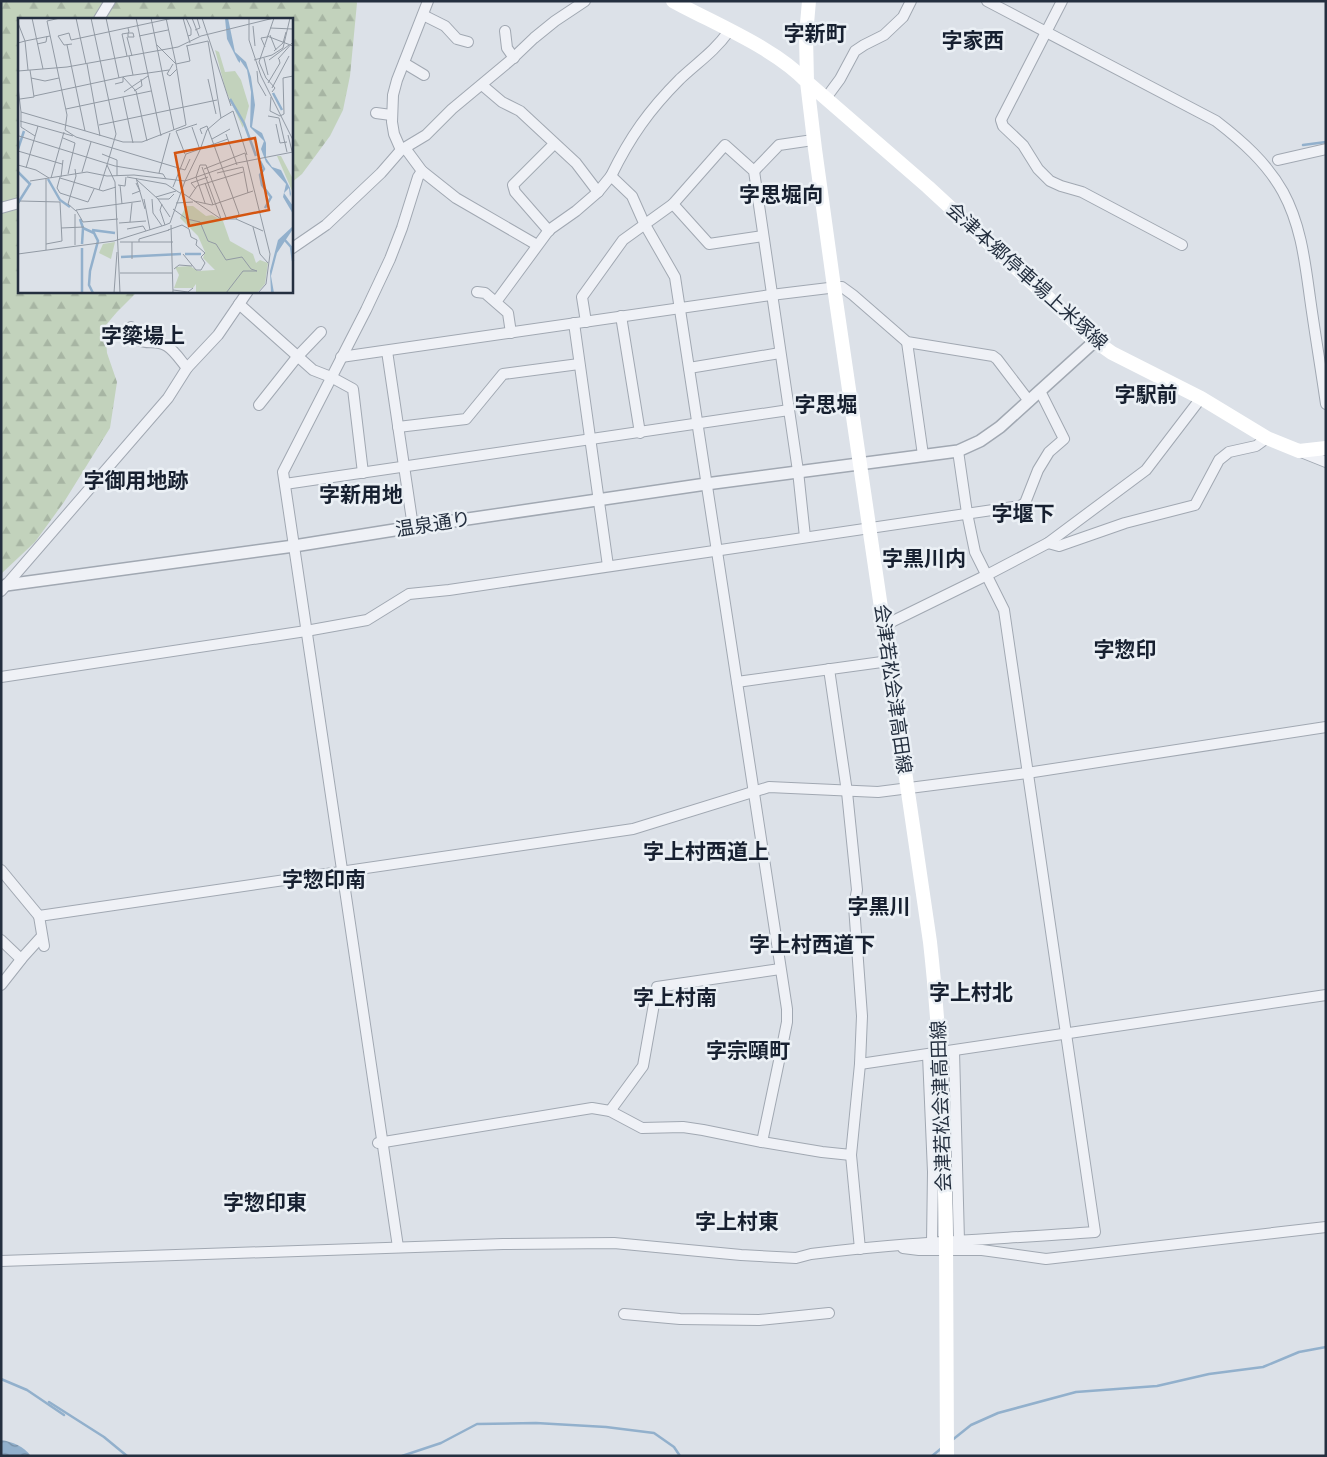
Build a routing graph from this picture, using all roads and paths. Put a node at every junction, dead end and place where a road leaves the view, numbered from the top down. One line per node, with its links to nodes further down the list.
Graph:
1 (110, 1): 10 (street)
2 (428, 1): 9 (street)
3 (585, 1): 15 (street)
4 (673, 1): 12 (main road)
5 (809, 1): 18 (main road, 会津若松会津高田線)
6 (911, 1): 20 (street)
7 (987, 1): 13 (street)
8 (1062, 1): 13 (street)
9 (422, 15): 14 (street); 16 (street)
10 (100, 18)
11 (505, 31): 15 (street)
12 (729, 31): 18 (main road); 30 (street)
13 (1046, 32): 39 (street); 67 (street)
14 (468, 42)
15 (514, 58): 19 (street)
16 (404, 63): 17 (street); 22 (street)
17 (424, 75)
18 (807, 82): 20 (main road, 会津本郷停車場上米塚線); 23 (main road, 会津若松会津高田線)
19 (482, 84): 24 (street); 25 (street)
20 (826, 98): 54 (main road, 会津本郷停車場上米塚線)
21 (376, 113): 22 (street)
22 (391, 115): 25 (street)
23 (813, 140): 29 (street); 41 (main road, 会津若松会津高田線)
24 (554, 144): 31 (street); 36 (street)
25 (403, 149): 28 (street); 40 (street)
26 (1326, 149): 27 (street)
27 (1278, 160)
28 (422, 171): 38 (street); 59 (street)
29 (754, 171): 33 (street); 37 (street)
30 (611, 176): 31 (street); 35 (street)
31 (598, 192): 36 (street)
32 (18, 204): 34 (street)
33 (673, 204): 35 (street); 37 (street)
34 (1, 208)
35 (644, 223): 47 (street); 49 (street)
36 (549, 231): 38 (street)
37 (763, 236): 44 (street)
38 (537, 245): 45 (street)
39 (1182, 245)
40 (292, 248)
41 (834, 287): 44 (street); 55 (street); 80 (main road, 会津若松会津高田線)
42 (247, 292): 46 (street)
43 (477, 292): 45 (street)
44 (771, 295): 47 (street); 57 (street)
45 (496, 302): 53 (street)
46 (239, 304): 58 (street); 61 (street)
47 (681, 308): 48 (street); 62 (street)
48 (621, 316): 49 (street); 72 (street)
49 (586, 322): 50 (street)
50 (574, 324): 53 (street); 60 (street)
51 (131, 327): 61 (street)
52 (321, 332): 58 (street)
53 (512, 333): 56 (street)
54 (1095, 341): 64 (street, 温泉通り); 65 (main road, 会津本郷停車場上米塚線)
55 (907, 342): 66 (street); 78 (street)
56 (387, 351): 59 (street); 71 (street)
57 (780, 353): 62 (street); 69 (street)
58 (297, 357): 63 (street); 68 (street)
59 (341, 357): 63 (street)
60 (579, 364): 71 (street); 74 (street)
61 (187, 368): 96 (street)
62 (689, 368): 70 (street)
63 (331, 377): 83 (street); 84 (street)
64 (1040, 391): 66 (street, 温泉通り); 87 (street)
65 (1202, 398): 73 (main road, 会津本郷停車場上米塚線); 91 (street)
66 (1029, 401): 76 (street, 温泉通り)
67 (1326, 404)
68 (259, 405)
69 (789, 410): 70 (street); 82 (street)
70 (697, 424): 72 (street); 85 (street)
71 (398, 426): 81 (street)
72 (640, 433): 74 (street)
73 (1267, 438): 77 (main road, 会津本郷停車場上米塚線); 91 (street)
74 (590, 440): 81 (street); 86 (street)
75 (1326, 448): 77 (main road, 会津本郷停車場上米塚線)
76 (958, 450): 78 (street, 温泉通り); 87 (street)
77 (1299, 451): 79 (street)
78 (923, 455): 80 (street, 温泉通り)
79 (1326, 462)
80 (860, 463): 82 (street, 温泉通り); 89 (main road, 会津若松会津高田線)
81 (404, 468): 83 (street); 88 (street)
82 (798, 471): 85 (street, 温泉通り); 90 (street)
83 (363, 473): 84 (street)
84 (285, 484): 92 (street)
85 (706, 484): 86 (street, 温泉通り); 93 (street)
86 (598, 500): 88 (street, 温泉通り); 94 (street)
87 (967, 513): 89 (street); 95 (street)
88 (413, 527): 92 (street, 温泉通り)
89 (869, 527): 90 (street); 97 (main road, 会津若松会津高田線)
90 (804, 537): 93 (street)
91 (1048, 544): 95 (street)
92 (294, 546): 96 (street, 温泉通り); 98 (street)
93 (716, 550): 94 (street); 102 (street)
94 (608, 566): 98 (street)
95 (988, 576): 97 (street); 104 (street)
96 (3, 588)
97 (883, 626): 99 (main road, 会津若松会津高田線)
98 (306, 631): 101 (street); 109 (street)
99 (889, 661): 100 (street); 105 (main road, 会津若松会津高田線)
100 (829, 669): 102 (street); 107 (street)
101 (1, 677)
102 (737, 682): 106 (street)
103 (1326, 727): 104 (street)
104 (1027, 773): 105 (street); 116 (street)
105 (908, 788): 107 (street); 117 (main road, 会津若松会津高田線)
106 (754, 792): 107 (street); 109 (street); 113 (street)
107 (847, 792): 118 (street)
108 (1, 870): 110 (street)
109 (342, 872): 110 (street); 120 (street)
110 (39, 916): 112 (street)
111 (1, 940): 112 (street)
112 (21, 959): 114 (street)
113 (780, 969): 119 (street); 121 (street)
114 (1, 985)
115 (1326, 995): 116 (street)
116 (1066, 1034): 117 (street); 124 (street)
117 (941, 1053): 118 (street); 124 (main road, 会津若松会津高田線); 125 (street)
118 (860, 1064): 122 (street)
119 (610, 1111): 120 (street); 121 (street)
120 (380, 1142): 127 (street)
121 (762, 1142): 122 (street)
122 (851, 1155): 128 (street)
123 (1326, 1227): 126 (street)
124 (953, 1239): 125 (street); 132 (main road, 会津若松会津高田線, bridge)
125 (932, 1242): 126 (street)
126 (885, 1246): 128 (street)
127 (398, 1247): 128 (street); 129 (street)
128 (860, 1248)
129 (1, 1262)
130 (829, 1312): 131 (street)
131 (624, 1314)
132 (947, 1456)

